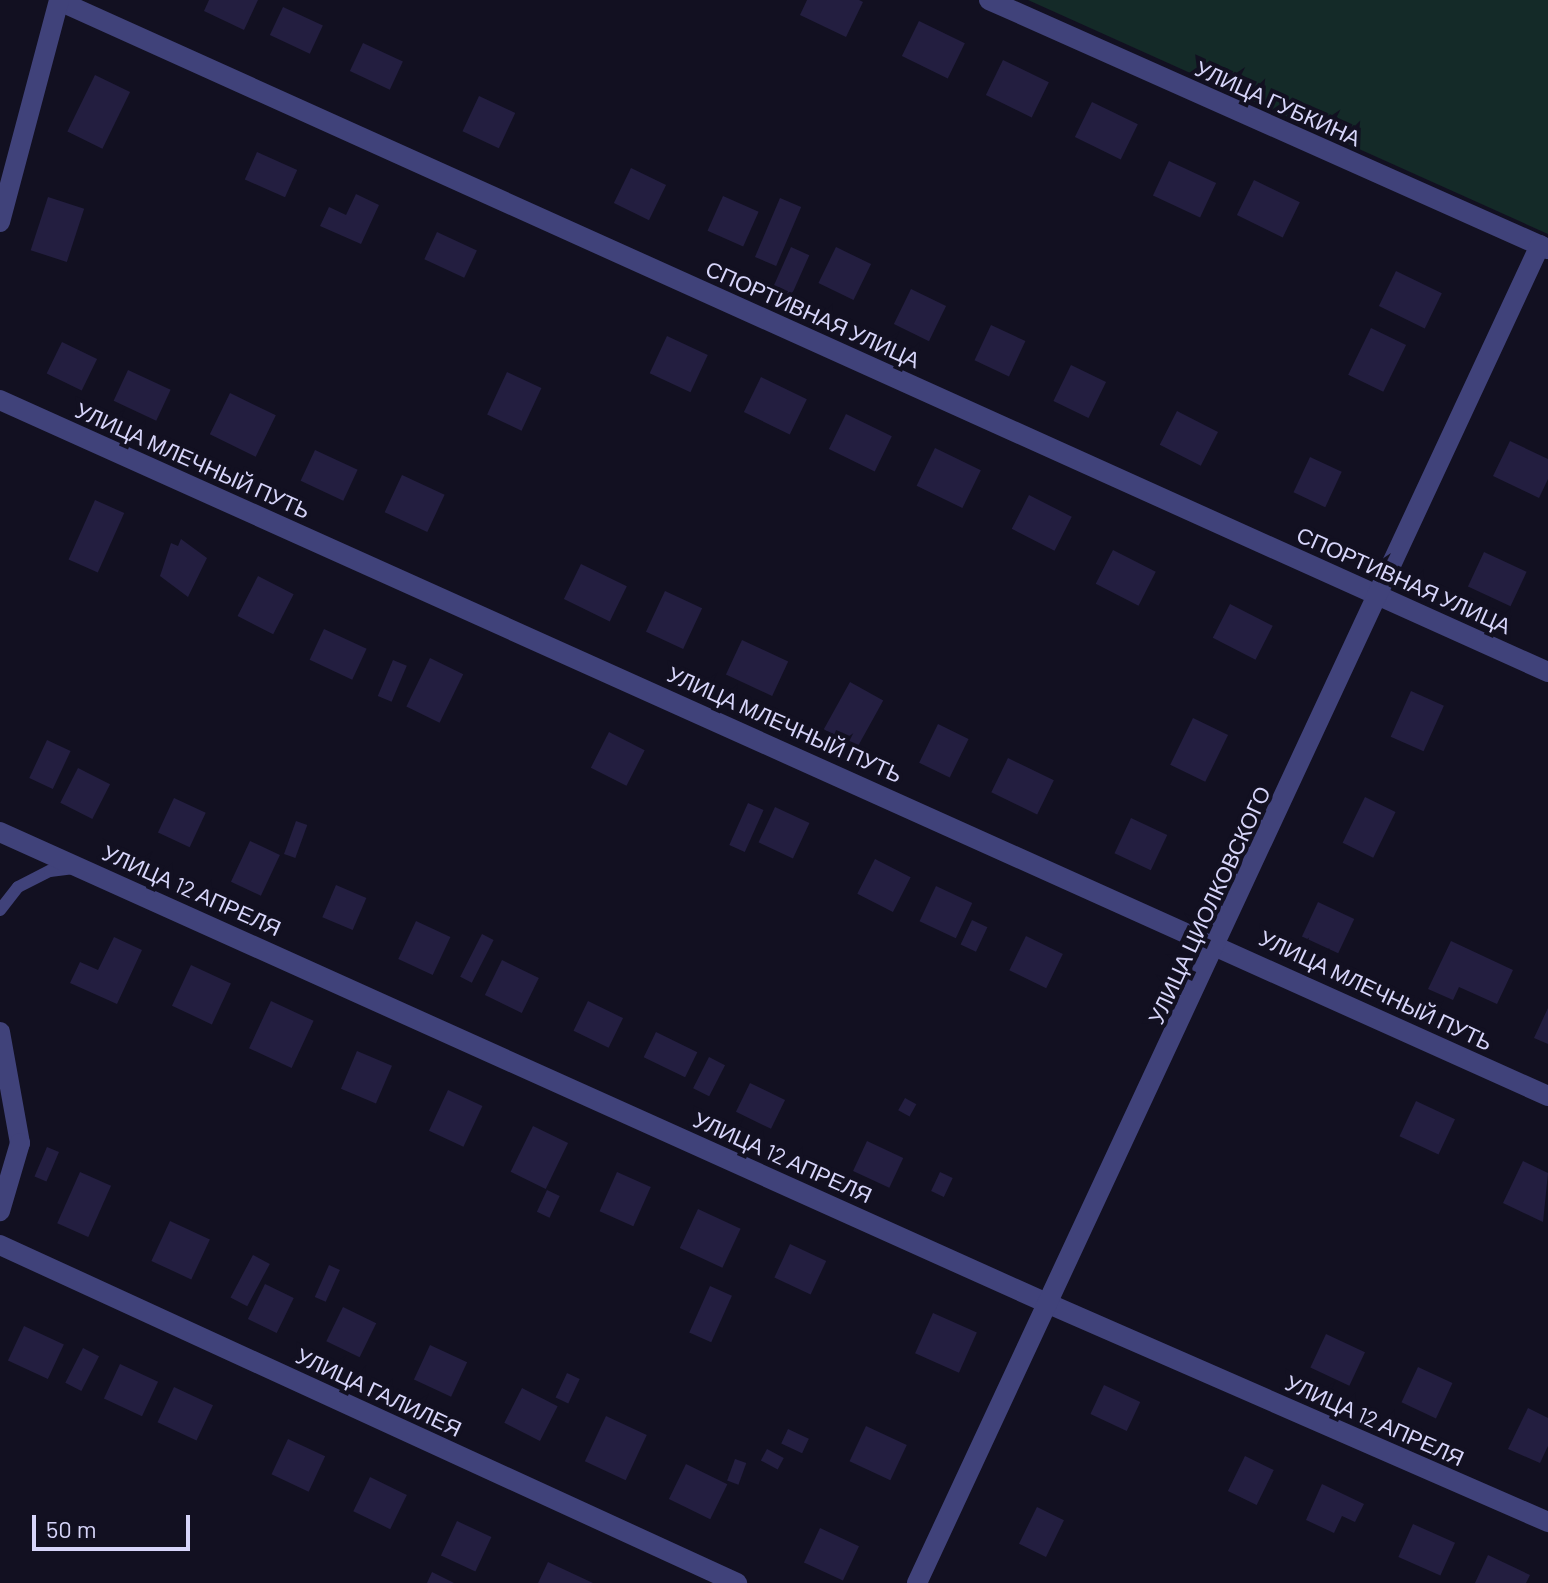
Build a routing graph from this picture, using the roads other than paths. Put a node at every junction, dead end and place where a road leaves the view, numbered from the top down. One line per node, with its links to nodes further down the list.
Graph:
1 (59, 0): 3 (street); 6 (street, СПОРТИВНАЯ УЛИЦА)
2 (989, 0): 4 (street, УЛИЦА ГУБКИНА)
3 (0, 222)
4 (1544, 247): 6 (street, УЛИЦА ЦИОЛКОВСКОГО)
5 (0, 400): 11 (street, УЛИЦА МЛЕЧНЫЙ ПУТЬ)
6 (1376, 593): 7 (street, СПОРТИВНАЯ УЛИЦА); 11 (street, УЛИЦА ЦИОЛКОВСКОГО)
7 (1548, 672)
8 (0, 832): 9 (street, УЛИЦА 12 АПРЕЛЯ)
9 (84, 867): 10 (lane); 16 (street, УЛИЦА 12 АПРЕЛЯ)
10 (0, 910)
11 (1219, 944): 13 (street, УЛИЦА МЛЕЧНЫЙ ПУТЬ); 16 (street, УЛИЦА ЦИОЛКОВСКОГО)
12 (0, 1032): 14 (street)
13 (1548, 1096)
14 (0, 1211)
15 (0, 1245): 18 (street, УЛИЦА ГАЛИЛЕЯ)
16 (1049, 1304): 17 (street, УЛИЦА 12 АПРЕЛЯ); 19 (street, УЛИЦА ЦИОЛКОВСКОГО)
17 (1548, 1522)
18 (737, 1583)
19 (917, 1583)

